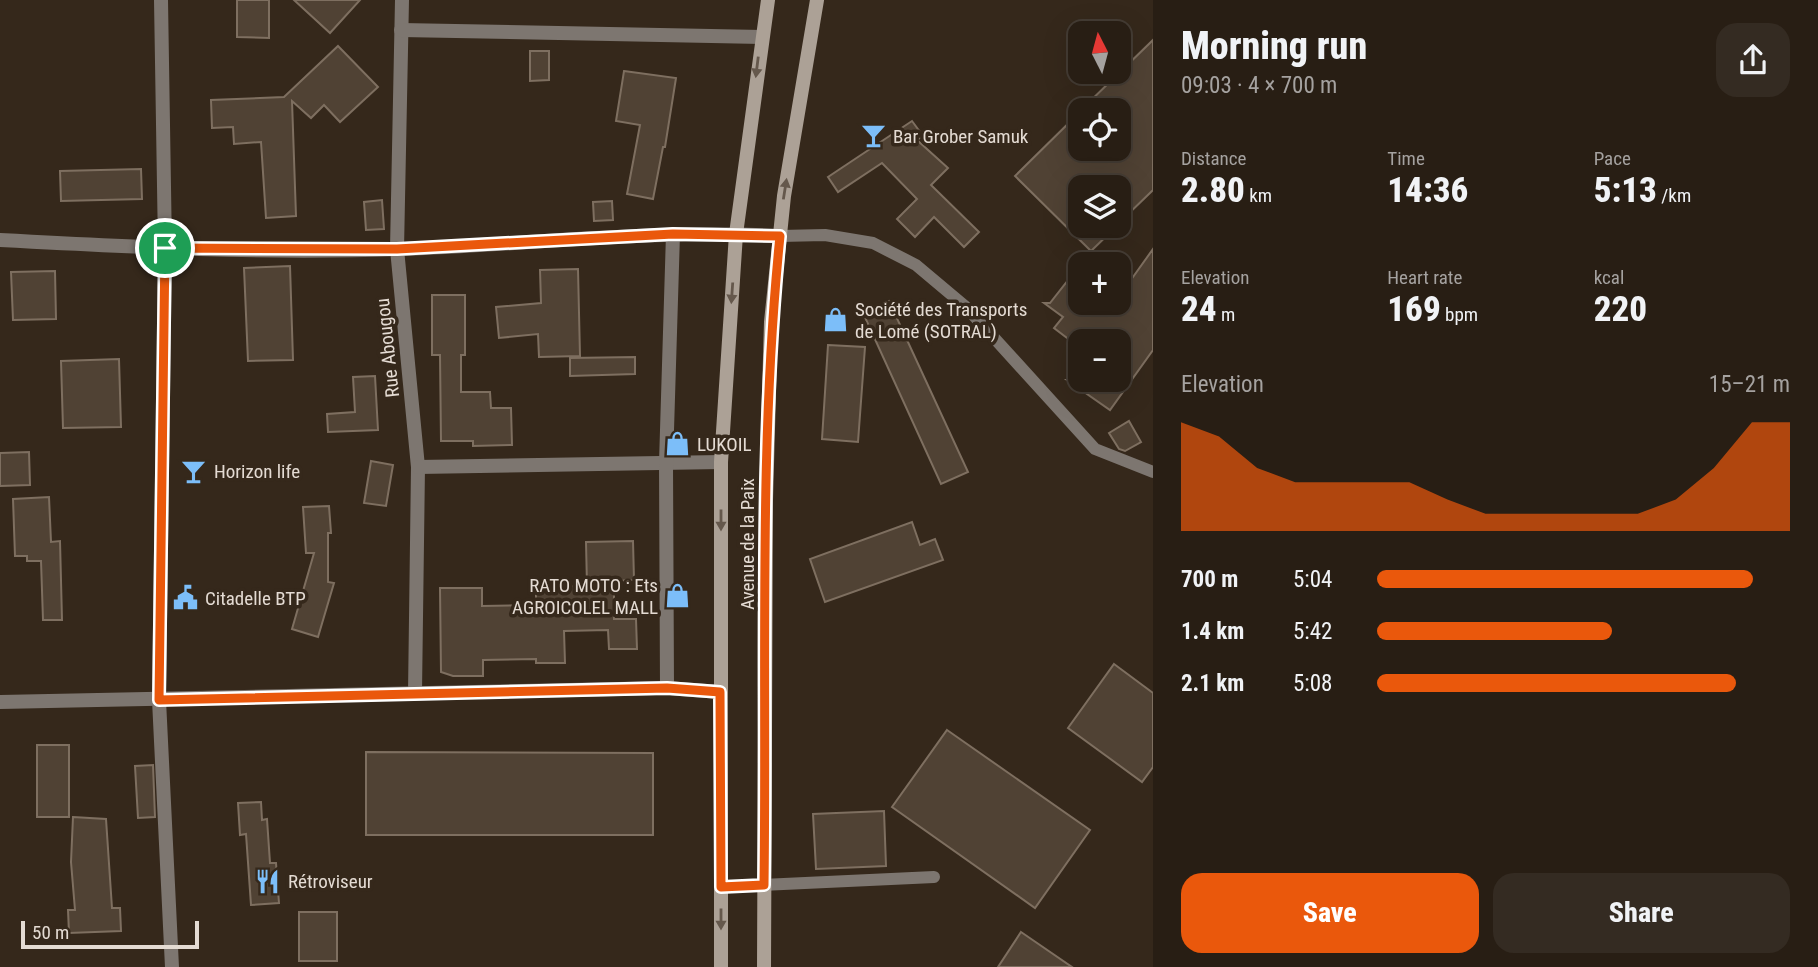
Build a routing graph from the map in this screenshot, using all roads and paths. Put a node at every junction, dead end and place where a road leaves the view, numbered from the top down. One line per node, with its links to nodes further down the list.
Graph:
1 (161, 0): 11 (street)
2 (402, 0): 5 (street, Rue Abougou)
3 (768, 0): 6 (main road)
4 (817, 0): 9 (main road, Avenue de la Paix, one-way to 4)
5 (401, 30): 6 (street); 12 (street, Rue Abougou)
6 (762, 37): 8 (main road, one-way to 8)
7 (673, 234): 8 (street); 12 (street); 14 (street)
8 (736, 234): 9 (street); 13 (main road, one-way to 13)
9 (780, 236): 16 (lane); 23 (main road, Avenue de la Paix)
10 (0, 240): 11 (street)
11 (165, 248): 12 (street); 20 (street)
12 (397, 249): 15 (street, Rue Abougou)
13 (721, 462): 14 (street); 18 (main road, one-way to 18)
14 (666, 463): 15 (street); 17 (street)
15 (418, 467): 19 (street, Rue Abougou)
16 (1153, 472)
17 (667, 688): 18 (street); 19 (street)
18 (720, 692): 24 (main road)
19 (415, 693): 20 (street)
20 (159, 700): 21 (street); 25 (street)
21 (0, 702)
22 (934, 877): 23 (lane)
23 (764, 885): 24 (lane); 27 (main road, Avenue de la Paix)
24 (721, 887): 26 (main road, one-way to 26)
25 (172, 967)
26 (721, 967)
27 (764, 967)

